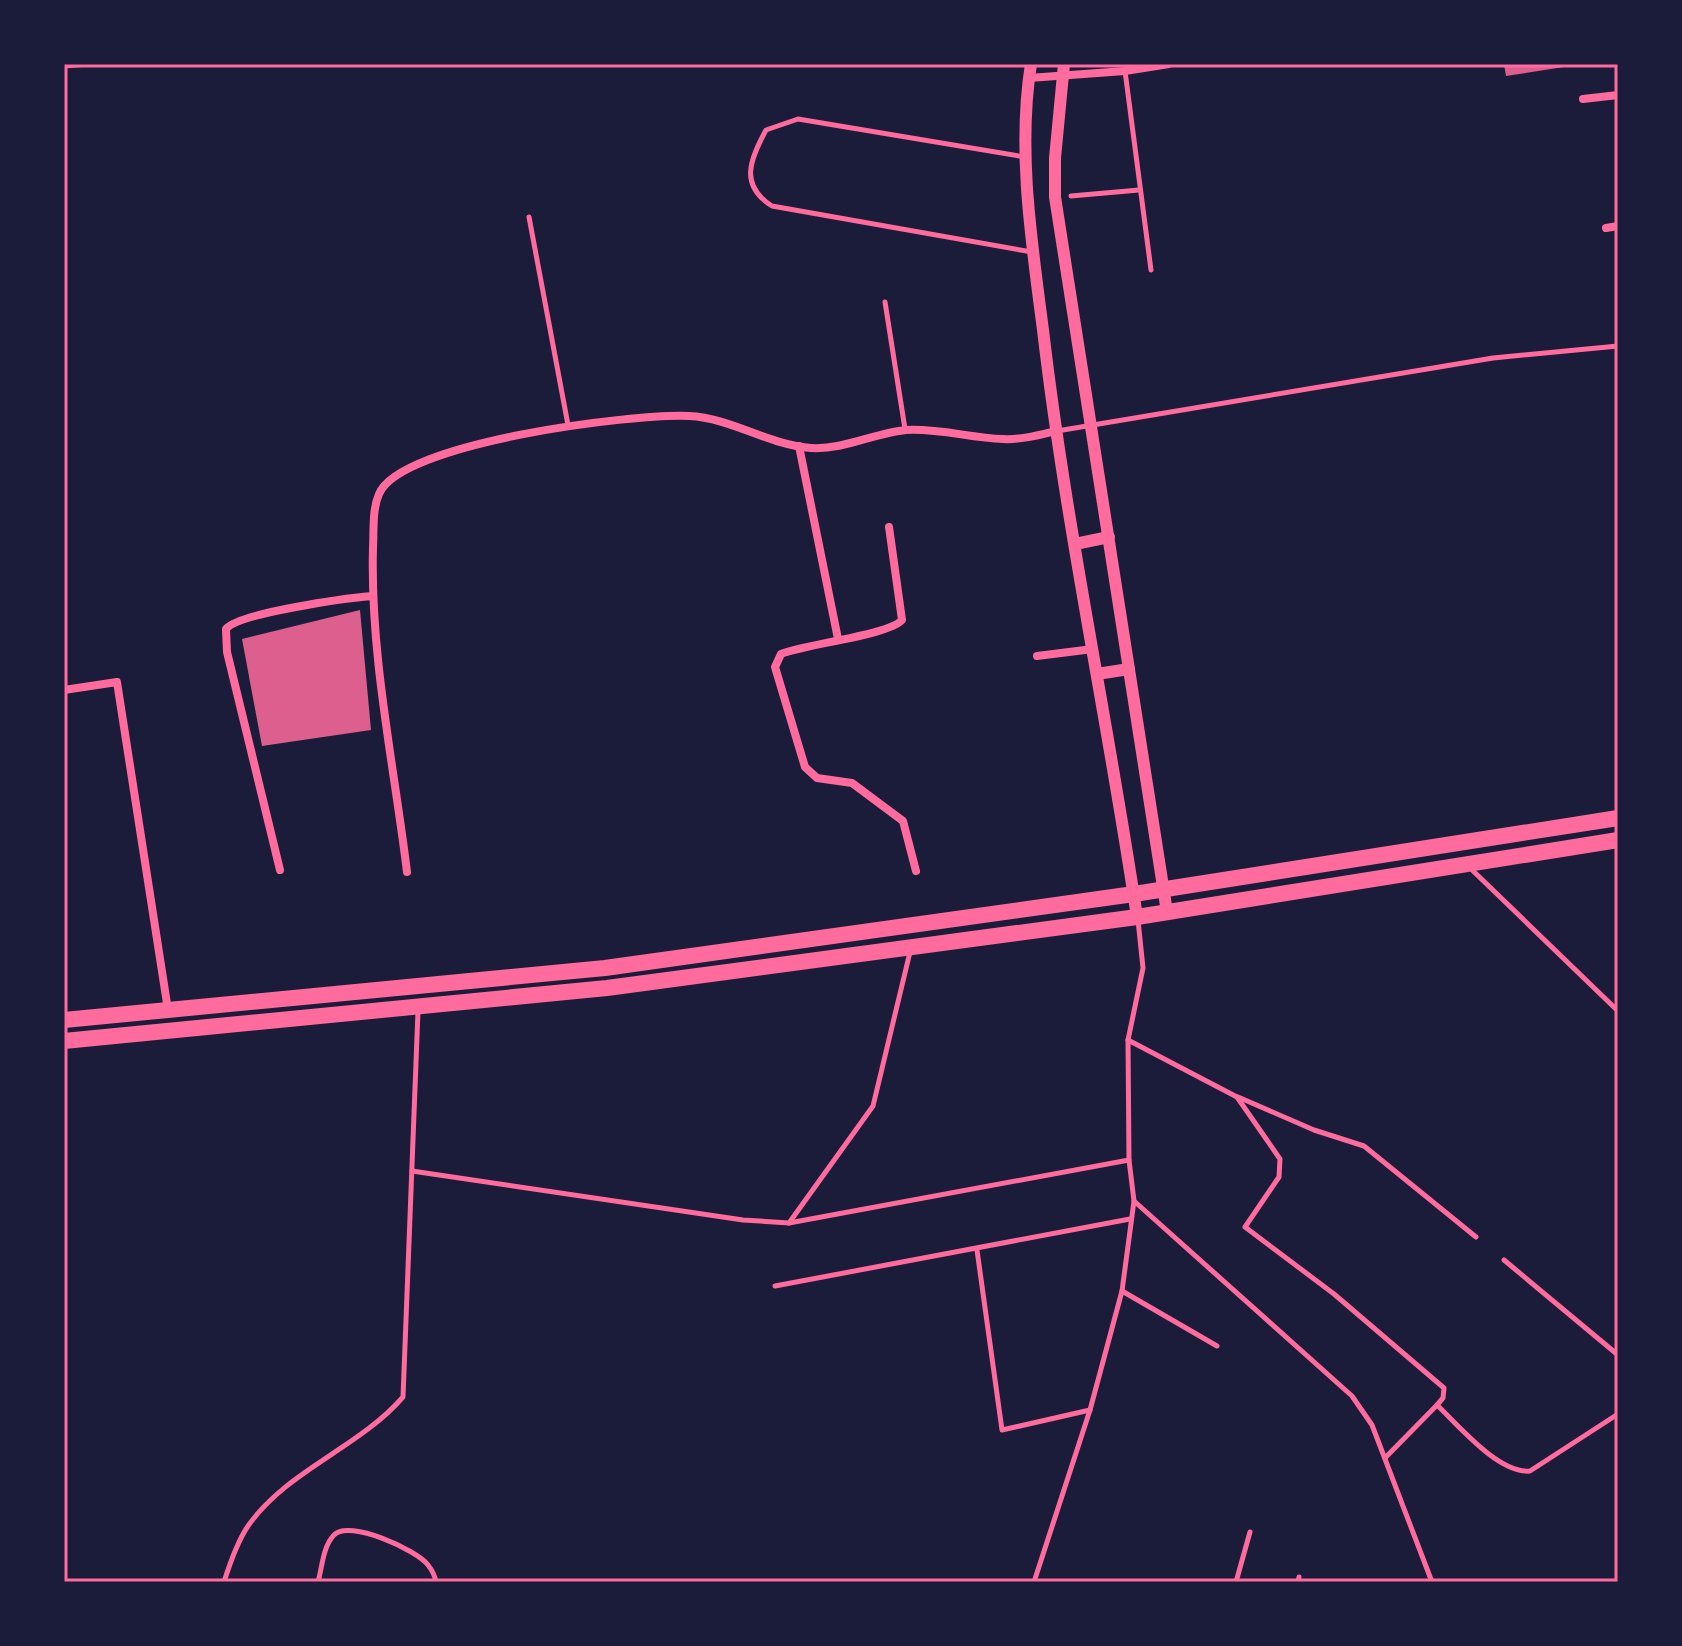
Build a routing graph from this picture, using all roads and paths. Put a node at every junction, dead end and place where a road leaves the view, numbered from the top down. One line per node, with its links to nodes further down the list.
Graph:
1 (88, 64): 4 (lane)
2 (1031, 64): 7 (street)
3 (1169, 64): 6 (street)
4 (64, 66)
5 (1064, 70): 6 (street); 7 (street); 20 (street)
6 (1125, 71): 11 (lane)
7 (1029, 78): 10 (street)
8 (1618, 95): 9 (street)
9 (1583, 99)
10 (1027, 157): 16 (street); 16 (lane)
11 (1139, 190): 12 (lane); 17 (lane)
12 (1071, 196)
13 (529, 217): 21 (lane)
14 (1618, 226): 15 (street)
15 (1606, 228)
16 (1033, 253): 23 (street)
17 (1151, 270)
18 (885, 302): 22 (lane)
19 (1618, 346): 20 (lane)
20 (1091, 424): 23 (lane); 26 (street)
21 (568, 425): 24 (street); 28 (street)
22 (905, 430): 23 (street); 24 (street)
23 (1056, 431): 27 (street)
24 (799, 446): 29 (street)
25 (889, 527): 29 (street)
26 (1109, 537): 27 (street); 32 (street)
27 (1075, 544): 30 (street)
28 (372, 596): 38 (street); 40 (street)
29 (838, 639): 39 (street)
30 (1093, 649): 31 (street); 33 (street)
31 (1037, 656)
32 (1129, 669): 33 (street); 41 (street)
33 (1097, 674): 42 (street)
34 (64, 690): 47 (street)
35 (1618, 818): 41 (main road)
36 (1618, 840): 37 (main road)
37 (1467, 864): 43 (main road); 48 (lane)
38 (280, 870)
39 (916, 871)
40 (407, 872)
41 (1163, 889): 42 (main road); 43 (street)
42 (1134, 894): 44 (street); 47 (main road)
43 (1167, 912): 44 (main road)
44 (1137, 917): 45 (main road); 50 (lane)
45 (911, 947): 46 (main road); 57 (lane)
46 (419, 1006): 51 (main road); 54 (lane)
47 (168, 1010): 49 (main road)
48 (1618, 1011)
49 (64, 1020)
50 (1128, 1040): 52 (lane); 53 (lane)
51 (64, 1041)
52 (1237, 1097): 58 (lane); 65 (lane)
53 (1129, 1160): 55 (lane); 57 (lane)
54 (412, 1171): 57 (lane); 70 (lane)
55 (1134, 1201): 56 (lane); 68 (lane)
56 (1130, 1219): 59 (lane); 62 (lane)
57 (789, 1223)
58 (1476, 1237)
59 (977, 1250): 61 (lane); 66 (lane)
60 (1504, 1260): 64 (lane)
61 (775, 1286)
62 (1122, 1291): 63 (lane); 66 (lane)
63 (1217, 1346)
64 (1618, 1355)
65 (1437, 1405): 67 (lane); 68 (lane)
66 (1090, 1410): 73 (lane)
67 (1618, 1414)
68 (1385, 1458): 75 (lane)
69 (1250, 1532): 74 (lane)
70 (224, 1582)
71 (318, 1582): 72 (lane)
72 (436, 1582)
73 (1034, 1582)
74 (1236, 1582)
75 (1432, 1582)

